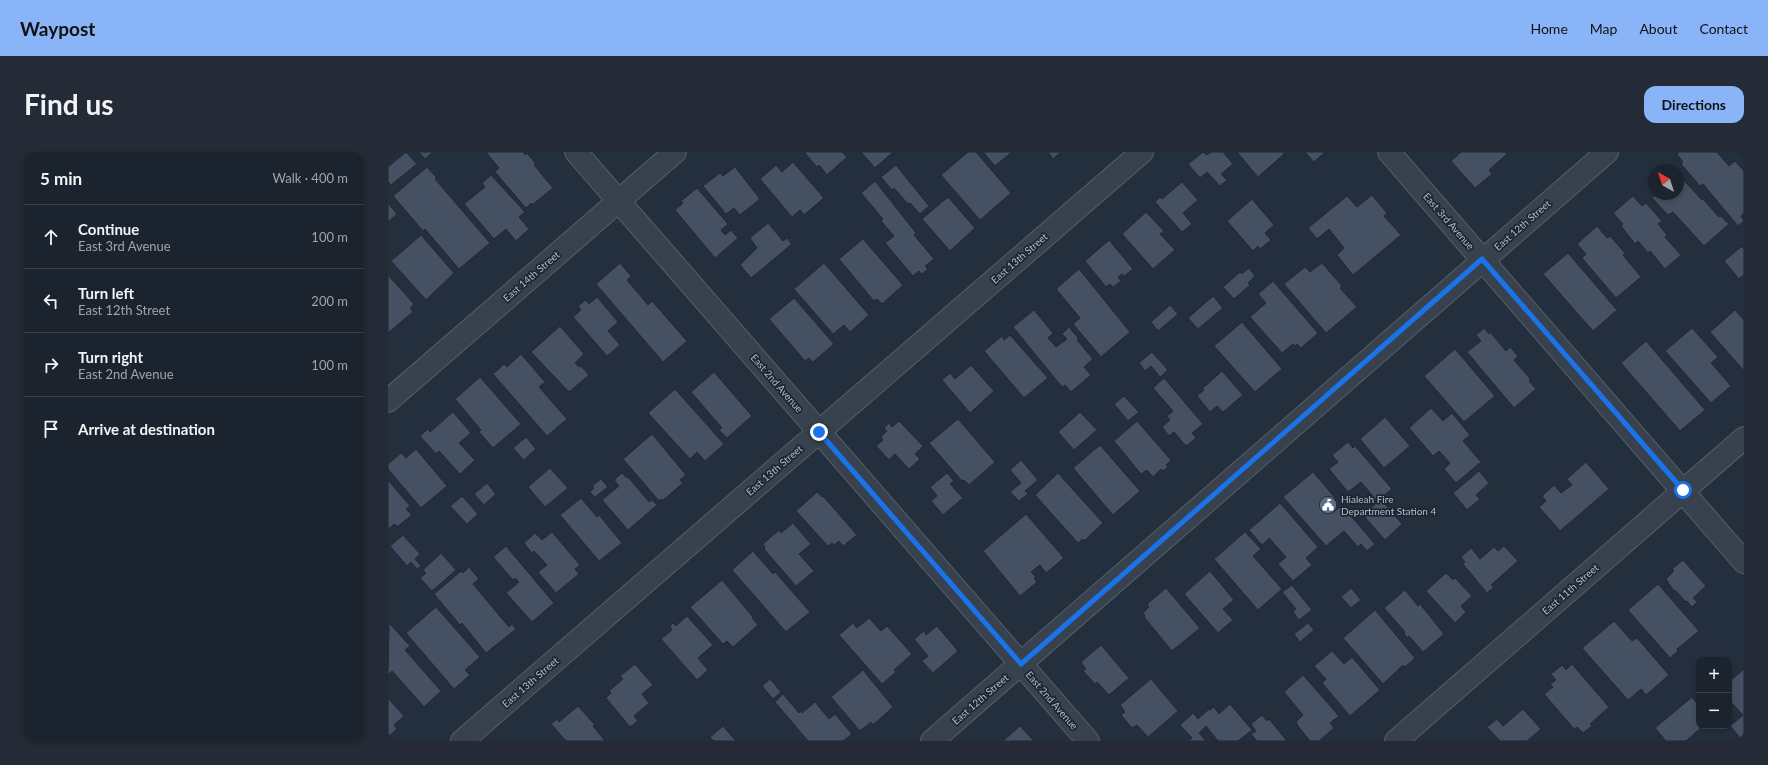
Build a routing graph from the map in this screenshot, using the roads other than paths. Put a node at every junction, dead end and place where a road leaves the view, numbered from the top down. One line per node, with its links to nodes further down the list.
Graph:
1 (576, 152): 6 (street, East 2nd Avenue)
2 (675, 152): 6 (street, East 14th Street)
3 (1142, 152): 9 (street, East 13th Street)
4 (1389, 152): 7 (street, East 3rd Avenue)
5 (1607, 152): 7 (street, East 12th Street)
6 (618, 201): 8 (street, East 14th Street); 9 (street, East 2nd Avenue)
7 (1482, 259): 11 (street, East 3rd Avenue); 13 (street, East 12th Street)
8 (388, 401)
9 (819, 432): 13 (street, East 2nd Avenue); 14 (street, East 13th Street)
10 (1744, 438): 11 (street, East 11th Street)
11 (1683, 490): 12 (street, East 3rd Avenue); 17 (street, East 11th Street)
12 (1744, 562)
13 (1021, 664): 15 (street, East 12th Street); 16 (street, East 2nd Avenue)
14 (462, 741)
15 (932, 741)
16 (1088, 741)
17 (1396, 741)

